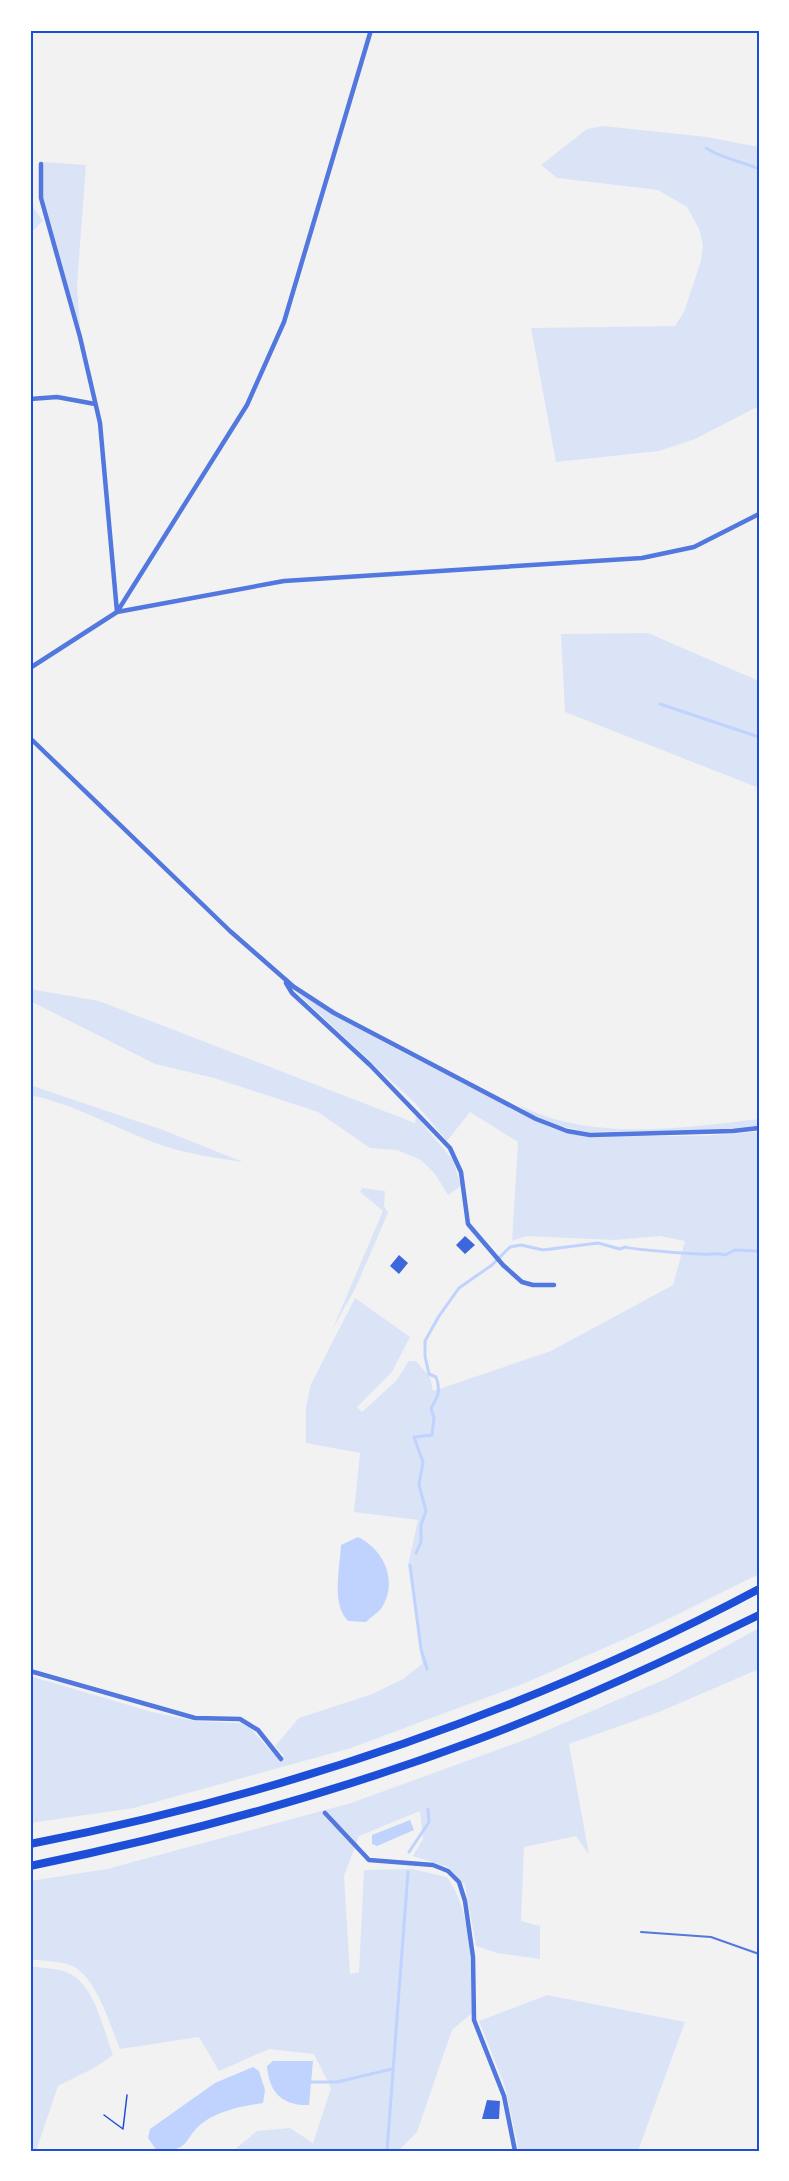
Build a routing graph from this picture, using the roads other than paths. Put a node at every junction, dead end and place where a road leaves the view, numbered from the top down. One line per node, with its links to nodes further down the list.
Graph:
1 (371, 30): 6 (street)
2 (41, 164): 4 (street)
3 (30, 399): 4 (street)
4 (95, 404): 6 (street)
5 (759, 514): 6 (street)
6 (117, 612): 7 (street)
7 (30, 668)
8 (30, 738): 9 (street)
9 (283, 978): 10 (street); 11 (street)
10 (759, 1128)
11 (554, 1285)
12 (759, 1589): 17 (highway)
13 (759, 1615): 18 (highway)
14 (30, 1671): 15 (street)
15 (281, 1759)
16 (325, 1812): 21 (street)
17 (30, 1844)
18 (30, 1866)
19 (641, 1932): 20 (lane)
20 (759, 1954)
21 (515, 2151)

